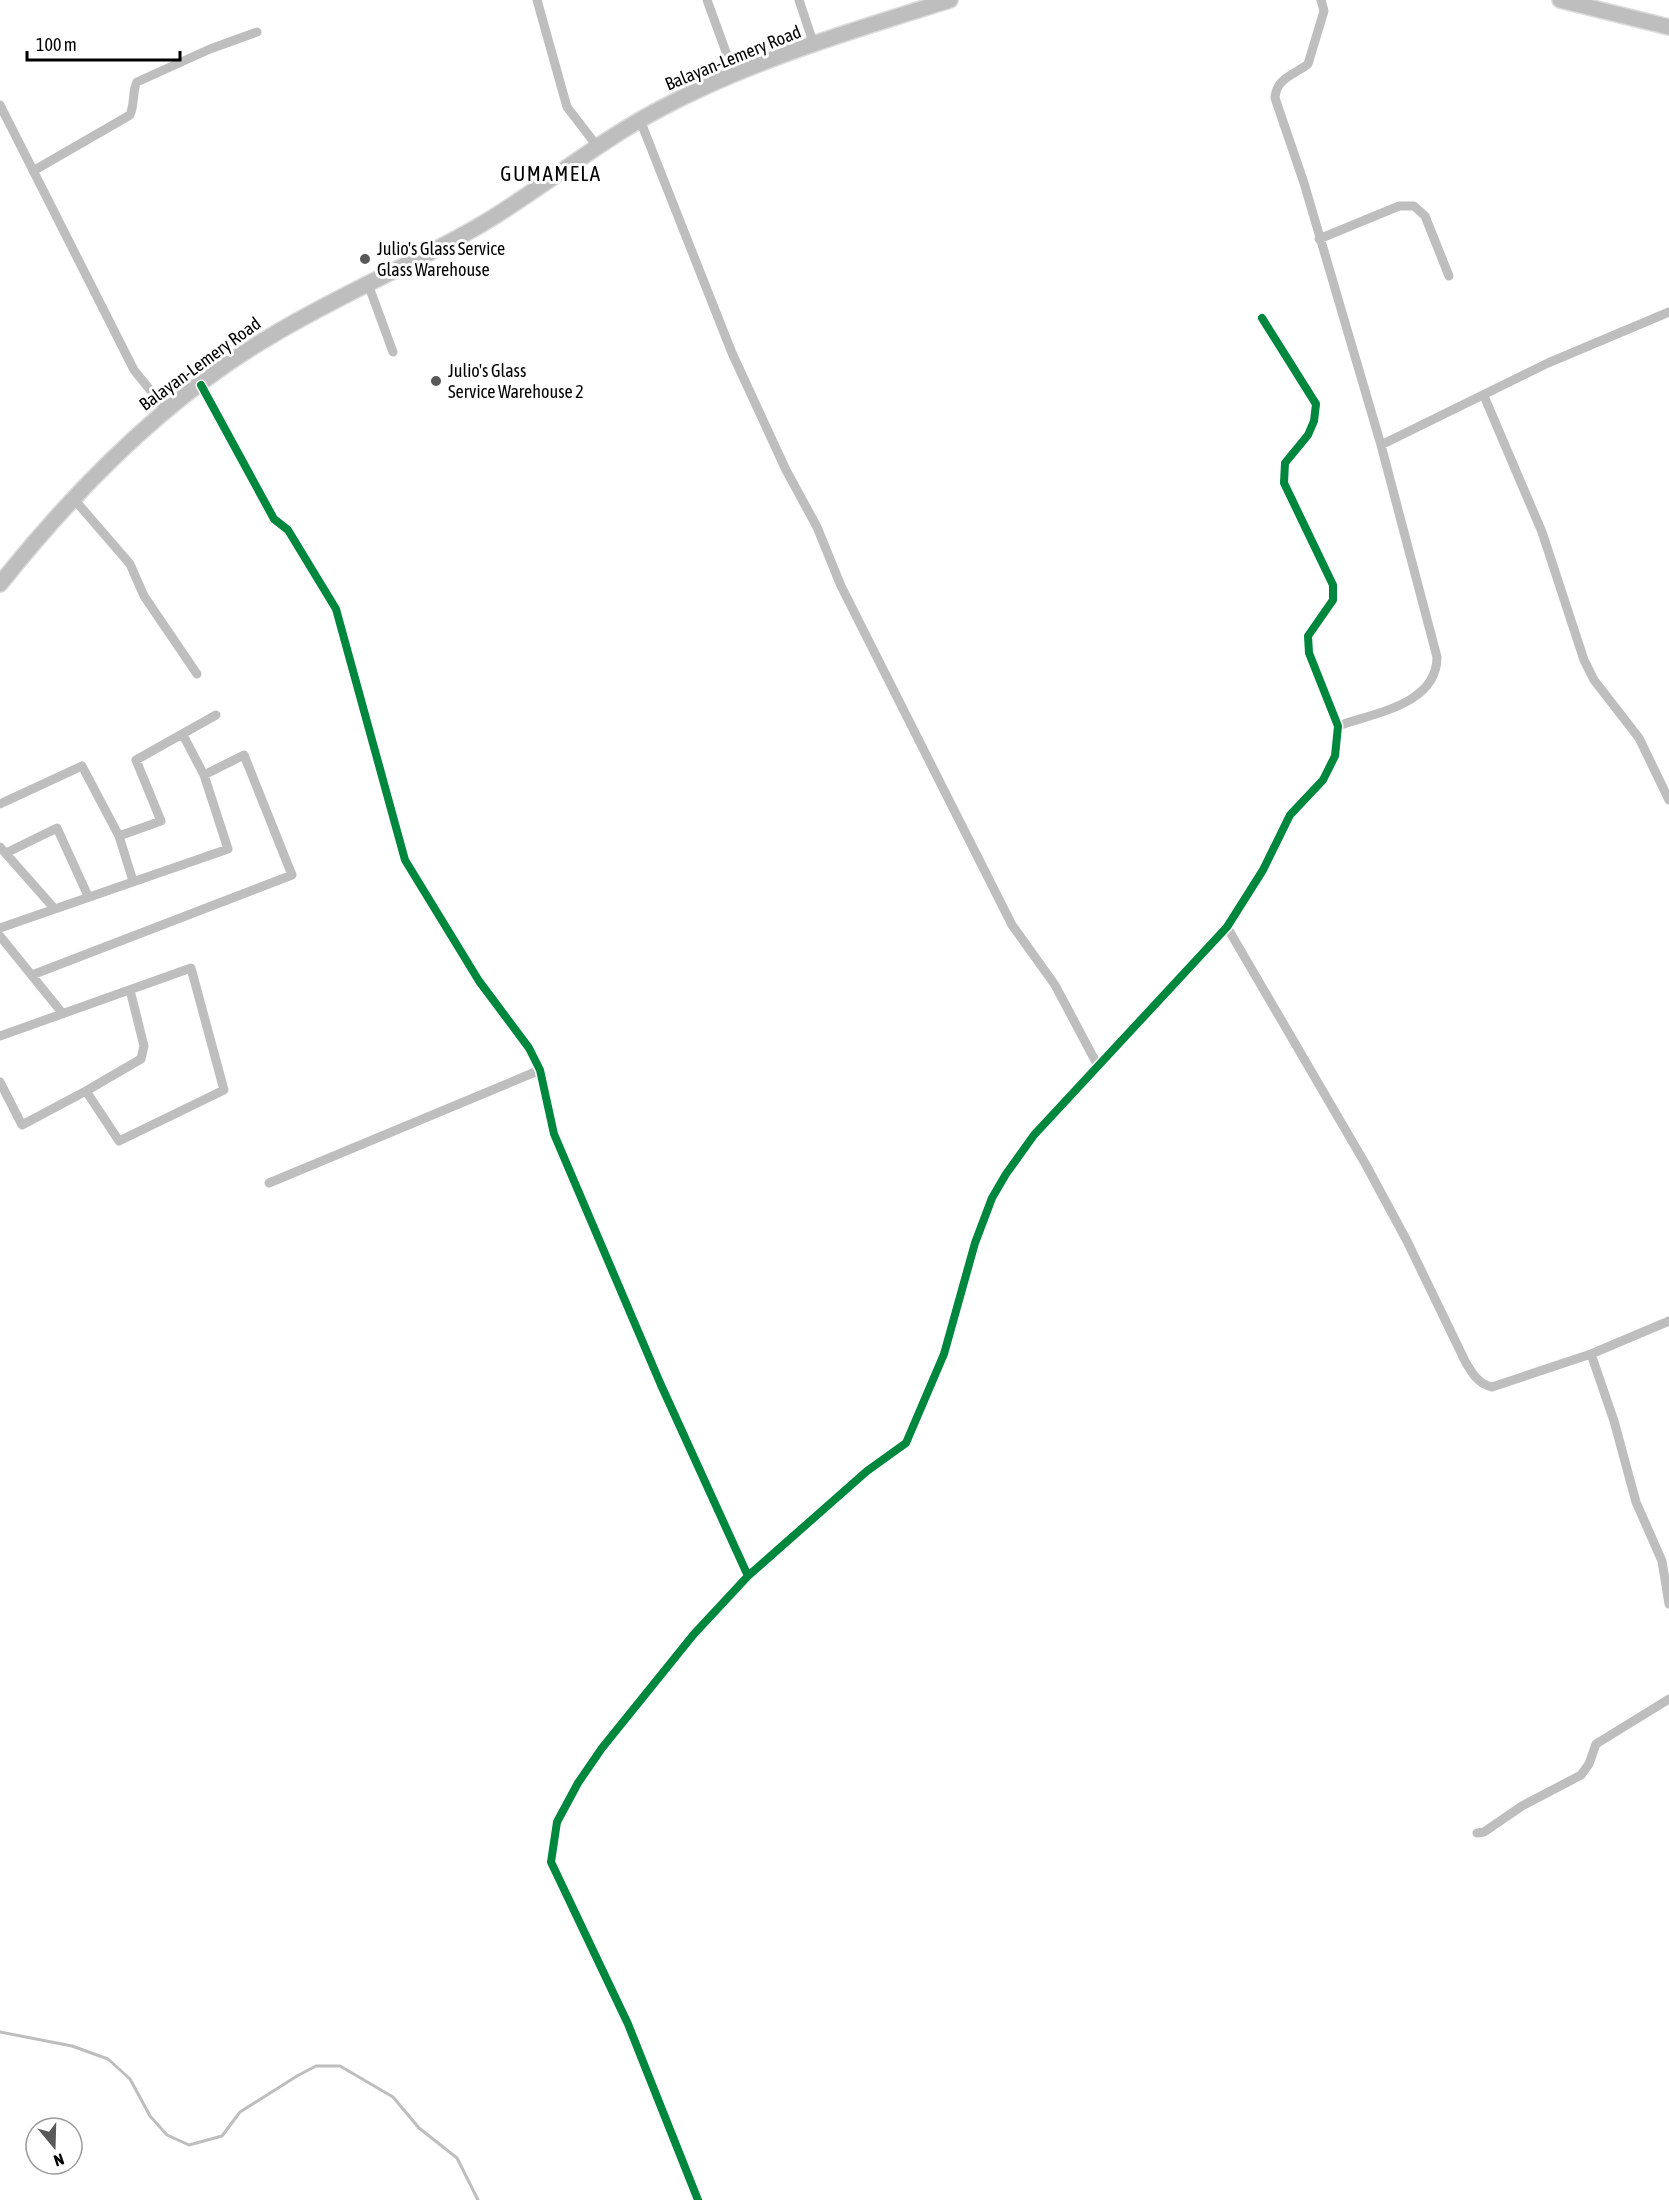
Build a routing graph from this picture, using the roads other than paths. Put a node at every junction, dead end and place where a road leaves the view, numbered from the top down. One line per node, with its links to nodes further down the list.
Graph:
1 (537, 0): 13 (street)
2 (707, 0): 10 (street)
3 (799, 0): 9 (street)
4 (950, 0): 9 (main road, Balayan-Lemery Road)
5 (1321, 0): 15 (street)
6 (1560, 0): 7 (main road)
7 (1669, 27)
8 (257, 32): 14 (street)
9 (814, 45): 10 (main road, Balayan-Lemery Road)
10 (734, 74): 12 (main road, Balayan-Lemery Road)
11 (0, 105): 14 (street)
12 (640, 120): 13 (main road, Balayan-Lemery Road); 46 (street)
13 (597, 146): 17 (main road, Balayan-Lemery Road)
14 (33, 171): 23 (street)
15 (1319, 239): 16 (street); 24 (street)
16 (1449, 276)
17 (368, 284): 20 (street); 21 (main road, Balayan-Lemery Road)
18 (1669, 312): 22 (street)
19 (1262, 318): 29 (street)
20 (393, 352)
21 (201, 385): 23 (main road, Balayan-Lemery Road); 47 (street)
22 (1484, 396): 24 (street); 32 (street)
23 (167, 411): 25 (main road, Balayan-Lemery Road)
24 (1381, 445): 29 (street)
25 (73, 498): 26 (main road, Balayan-Lemery Road); 27 (street)
26 (0, 584)
27 (197, 674)
28 (216, 715): 30 (street)
29 (1338, 726): 39 (street)
30 (183, 735): 31 (street); 34 (street)
31 (204, 775): 36 (street); 42 (street)
32 (1669, 800)
33 (0, 804): 34 (street)
34 (119, 836): 36 (street)
35 (3, 850): 37 (street); 38 (street)
36 (133, 880): 37 (street)
37 (88, 896): 38 (street)
38 (53, 908): 40 (street)
39 (1227, 927): 46 (street); 52 (street)
40 (0, 928)
41 (0, 936): 42 (street)
42 (32, 975): 44 (street)
43 (130, 990): 44 (street); 49 (street); 49 (street)
44 (63, 1014): 45 (street)
45 (2, 1032)
46 (1098, 1066): 53 (street)
47 (540, 1070): 50 (street); 53 (street)
48 (0, 1082): 49 (street)
49 (86, 1091)
50 (269, 1183)
51 (1669, 1321): 52 (street)
52 (1591, 1354): 54 (street)
53 (748, 1576): 57 (street)
54 (1669, 1604)
55 (1669, 1699): 56 (street)
56 (1477, 1833)
57 (699, 2200)

